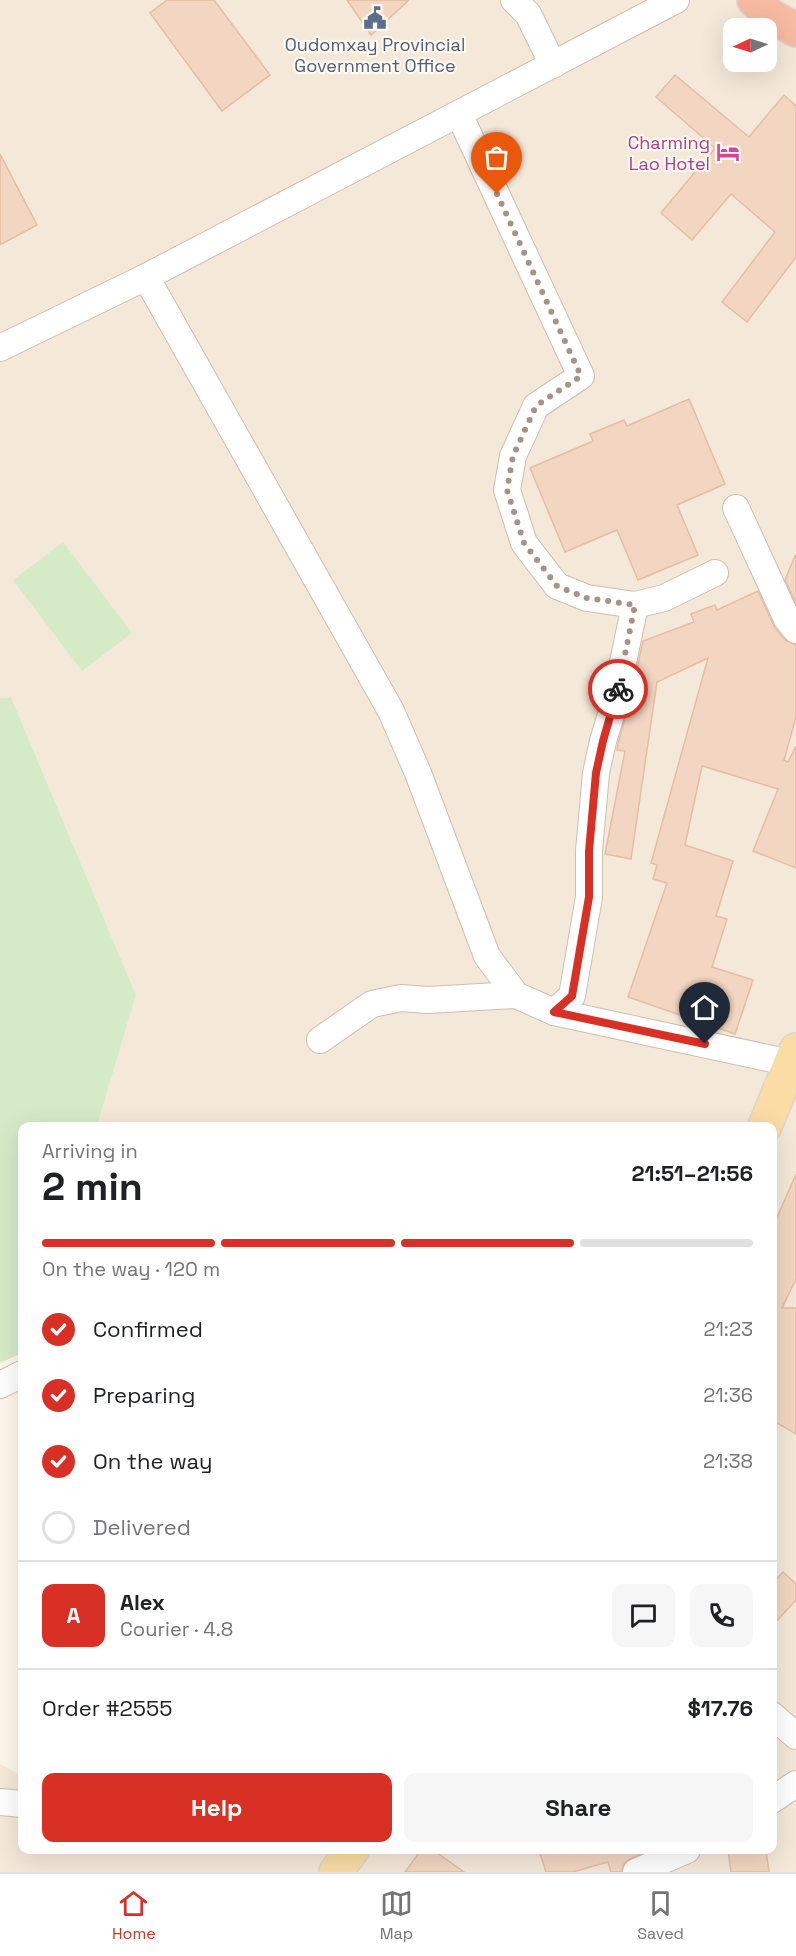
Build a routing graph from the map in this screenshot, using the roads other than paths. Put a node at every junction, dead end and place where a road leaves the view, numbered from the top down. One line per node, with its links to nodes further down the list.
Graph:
1 (514, 0): 5 (street)
2 (676, 0): 5 (street)
3 (754, 0): 4 (highway)
4 (796, 30)
5 (553, 65): 6 (street)
6 (459, 114): 7 (street); 11 (street)
7 (146, 277): 8 (street); 13 (street)
8 (0, 348)
9 (736, 508): 12 (street)
10 (715, 573): 11 (street)
11 (635, 605): 14 (street)
12 (796, 630)
13 (516, 995): 14 (street); 15 (street)
14 (554, 1012): 16 (street)
15 (320, 1040)
16 (794, 1056): 17 (main road)
17 (767, 1122)
18 (18, 1376): 19 (street)
19 (0, 1385)
20 (777, 1719): 21 (street)
21 (796, 1736)
22 (796, 1784): 23 (street)
23 (777, 1797)
24 (0, 1802): 25 (street)
25 (18, 1804)
26 (349, 1854): 28 (main road)
27 (678, 1854): 29 (street)
28 (336, 1872)
29 (636, 1872)

